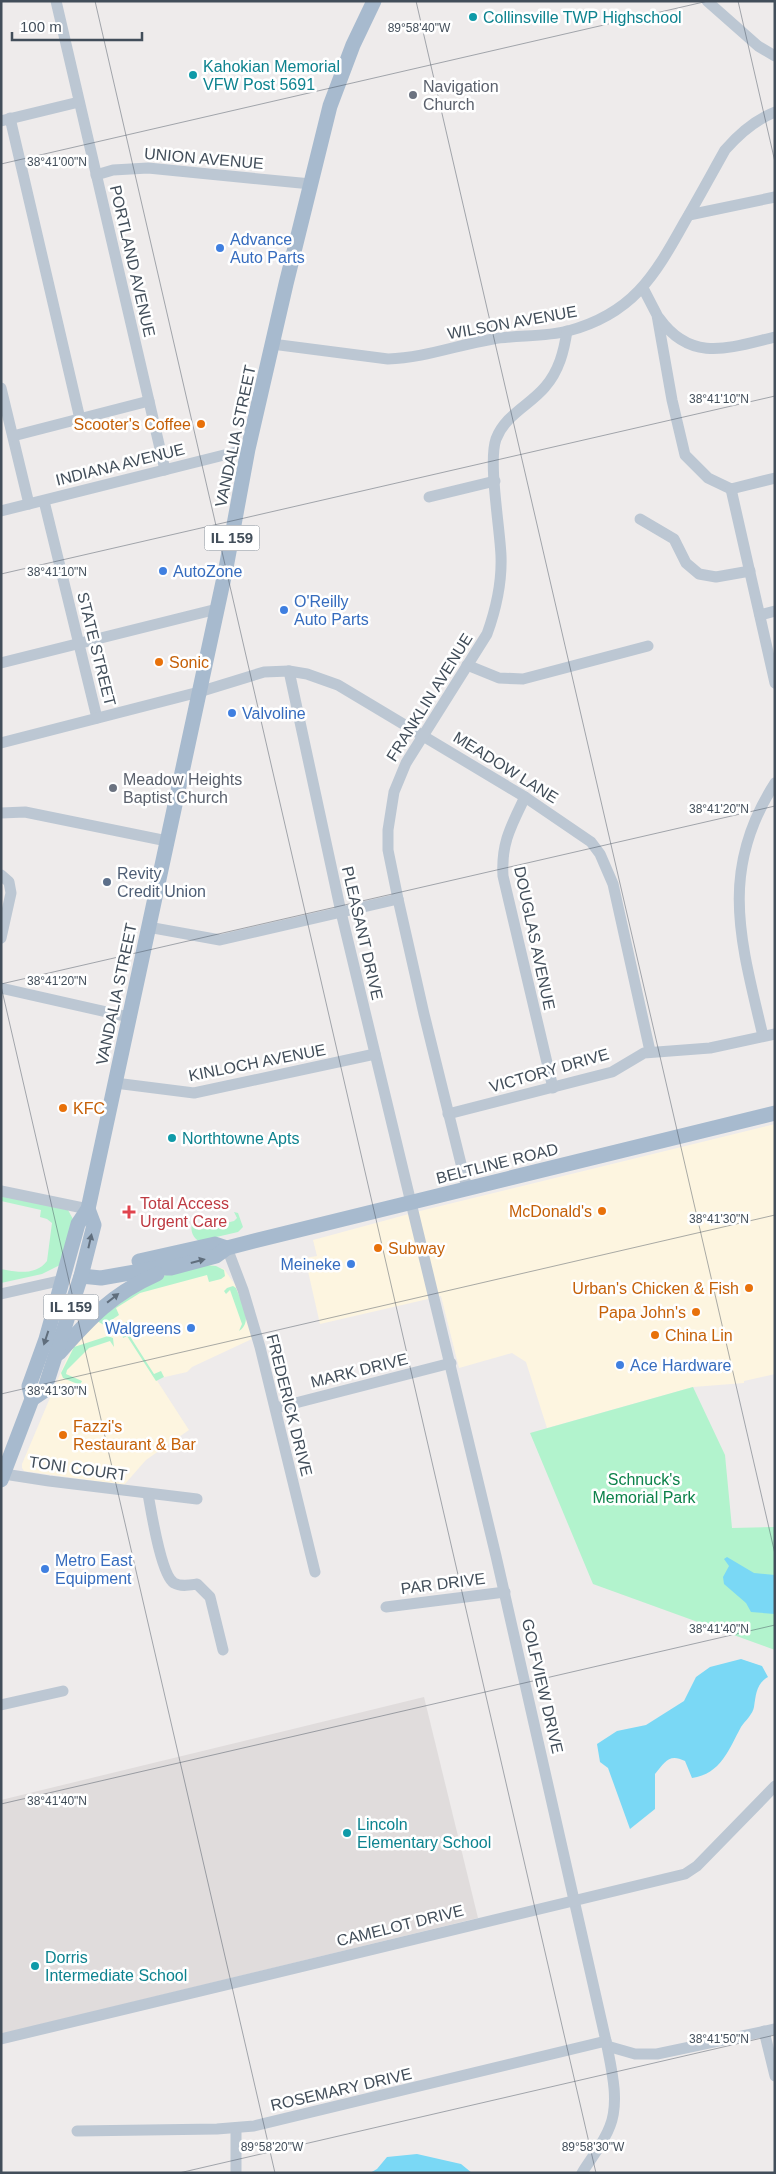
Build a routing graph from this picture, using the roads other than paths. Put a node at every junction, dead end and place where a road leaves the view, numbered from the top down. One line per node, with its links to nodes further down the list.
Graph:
1 (56, 1): 5 (street, PORTLAND AVENUE)
2 (374, 1): 9 (main road, VANDALIA STREET / IL 159)
3 (707, 1): 4 (street)
4 (775, 56)
5 (79, 102): 7 (street); 8 (street, PORTLAND AVENUE)
6 (775, 112): 11 (street, WILSON AVENUE)
7 (6, 120): 19 (street)
8 (96, 175): 9 (street, UNION AVENUE); 18 (street, PORTLAND AVENUE)
9 (311, 184): 16 (main road, VANDALIA STREET / IL 159)
10 (775, 197): 11 (street)
11 (688, 215): 12 (street, WILSON AVENUE)
12 (643, 288): 13 (street); 14 (street, WILSON AVENUE)
13 (657, 315): 15 (street); 25 (street)
14 (567, 331): 16 (street, WILSON AVENUE); 24 (street, FRANKLIN AVENUE)
15 (775, 337)
16 (272, 344): 21 (main road, VANDALIA STREET / IL 159)
17 (1, 388): 20 (street)
18 (149, 401): 19 (street); 22 (street, PORTLAND AVENUE)
19 (80, 419): 20 (street)
20 (13, 436): 28 (street)
21 (248, 449): 22 (street, INDIANA AVENUE); 32 (main road, VANDALIA STREET / IL 159)
22 (164, 470): 27 (street, INDIANA AVENUE)
23 (775, 478): 25 (street)
24 (495, 481): 26 (street); 38 (street, FRANKLIN AVENUE)
25 (731, 489): 31 (street)
26 (429, 497)
27 (44, 501): 28 (street, INDIANA AVENUE); 35 (street, STATE STREET)
28 (29, 504): 29 (street, INDIANA AVENUE)
29 (1, 511)
30 (640, 519): 31 (street)
31 (750, 571): 34 (street)
32 (217, 609): 35 (street); 41 (main road, VANDALIA STREET / IL 159)
33 (775, 611): 34 (street)
34 (760, 615): 40 (street)
35 (79, 643): 37 (street); 42 (street, STATE STREET)
36 (648, 646): 38 (street)
37 (1, 663)
38 (467, 665): 43 (street, FRANKLIN AVENUE)
39 (289, 671): 41 (street, MEADOW LANE); 43 (street, MEADOW LANE); 51 (street, PLEASANT DRIVE)
40 (775, 683)
41 (199, 692): 42 (street, MEADOW LANE); 48 (main road, VANDALIA STREET / IL 159)
42 (97, 718): 44 (street, MEADOW LANE)
43 (423, 735): 46 (street, MEADOW LANE); 50 (street, FRANKLIN AVENUE)
44 (1, 743)
45 (775, 783): 56 (street)
46 (525, 798): 57 (street, MEADOW LANE); 60 (street, DOUGLAS AVENUE)
47 (1, 813): 48 (street)
48 (167, 841): 52 (main road, VANDALIA STREET / IL 159)
49 (5, 879): 53 (street)
50 (398, 899): 51 (street); 62 (street, FRANKLIN AVENUE)
51 (341, 912): 52 (street); 58 (street, PLEASANT DRIVE)
52 (148, 928): 55 (main road, VANDALIA STREET / IL 159)
53 (1, 938)
54 (1, 988): 55 (street)
55 (129, 1016): 59 (main road, VANDALIA STREET / IL 159)
56 (769, 1035): 57 (street, VICTORY DRIVE)
57 (650, 1051): 60 (street, VICTORY DRIVE)
58 (375, 1054): 59 (street, KINLOCH AVENUE); 65 (street, PLEASANT DRIVE)
59 (115, 1083): 66 (main road, VANDALIA STREET / IL 159)
60 (552, 1088): 62 (street, VICTORY DRIVE)
61 (775, 1113): 63 (main road, BELTLINE ROAD)
62 (448, 1114): 63 (street, FRANKLIN AVENUE)
63 (467, 1188): 65 (main road, BELTLINE ROAD)
64 (1, 1191): 66 (street)
65 (412, 1202): 67 (main road, BELTLINE ROAD); 73 (street, GOLFVIEW DRIVE)
66 (88, 1209): 69 (main road, VANDALIA STREET / IL 159, one-way to 66); 70 (main road, VANDALIA STREET / IL 159)
67 (227, 1248): 68 (main road, BELTLINE ROAD, one-way to 67); 69 (main road, BELTLINE ROAD); 75 (street, FREDERICK DRIVE)
68 (171, 1268): 69 (main road, BELTLINE ROAD); 72 (main road, one-way to 68)
69 (81, 1276): 70 (main road, BELTLINE ROAD); 72 (main road, VANDALIA STREET / IL 159)
70 (63, 1280): 71 (street); 74 (main road, VANDALIA STREET / IL 159, one-way to 74)
71 (1, 1294)
72 (55, 1358): 74 (main road, VANDALIA STREET / IL 159)
73 (451, 1363): 75 (street, MARK DRIVE); 80 (street, GOLFVIEW DRIVE)
74 (32, 1399): 76 (main road, VANDALIA STREET / IL 159)
75 (276, 1408): 79 (street, FREDERICK DRIVE)
76 (2, 1477): 77 (street, TONI COURT)
77 (148, 1494): 78 (street, TONI COURT); 82 (street, TONI COURT)
78 (198, 1499)
79 (315, 1572)
80 (504, 1592): 81 (street, PAR DRIVE); 86 (street, GOLFVIEW DRIVE)
81 (386, 1607)
82 (223, 1650)
83 (62, 1692): 84 (street)
84 (1, 1705)
85 (775, 1786): 86 (street, CAMELOT DRIVE)
86 (575, 1900): 88 (street, CAMELOT DRIVE); 89 (street, GOLFVIEW DRIVE)
87 (771, 2032): 89 (street); 90 (street)
88 (1, 2039)
89 (607, 2043): 91 (street, ROSEMARY DRIVE); 94 (street, GOLFVIEW DRIVE)
90 (775, 2076)
91 (236, 2128): 92 (street, ROSEMARY DRIVE); 93 (street)
92 (77, 2131)
93 (236, 2173)
94 (582, 2173)

